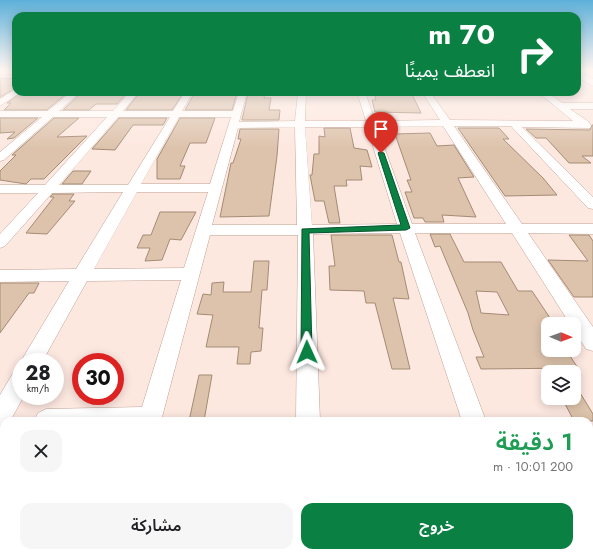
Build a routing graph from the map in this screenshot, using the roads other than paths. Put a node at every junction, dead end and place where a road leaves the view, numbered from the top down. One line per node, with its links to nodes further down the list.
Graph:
1 (11, 96): 10 (street)
2 (72, 96): 14 (street)
3 (131, 96): 15 (street)
4 (186, 96): 16 (street)
5 (242, 96): 17 (street)
6 (302, 96): 19 (street)
7 (362, 96): 20 (street)
8 (429, 96): 18 (street)
9 (547, 96): 11 (street)
10 (0, 103)
11 (561, 106): 12 (street); 22 (street)
12 (593, 106)
13 (0, 114): 14 (street)
14 (52, 114): 15 (street); 24 (street)
15 (114, 114): 16 (street); 28 (street)
16 (175, 114): 17 (street); 25 (street)
17 (235, 120): 19 (street); 26 (street)
18 (446, 123): 20 (street); 21 (street); 31 (street)
19 (300, 124): 20 (street); 34 (street)
20 (371, 124): 30 (street)
21 (514, 124): 22 (street); 29 (street)
22 (584, 124): 23 (street)
23 (593, 131)
24 (0, 158)
25 (133, 188): 26 (street); 28 (street); 38 (street)
26 (216, 188): 33 (street)
27 (0, 189): 28 (street)
28 (48, 189): 35 (street)
29 (593, 205)
30 (406, 228): 31 (street); 34 (street); 45 (street)
31 (517, 229): 32 (street); 39 (street)
32 (593, 229)
33 (203, 230): 34 (street); 36 (street)
34 (305, 230): 44 (street)
35 (0, 243)
36 (190, 274): 38 (street); 43 (street)
37 (0, 276): 38 (street)
38 (82, 276): 40 (street)
39 (593, 343)
40 (36, 353)
41 (12, 395): 42 (street)
42 (0, 416)
43 (150, 417)
44 (308, 417)
45 (473, 417)

